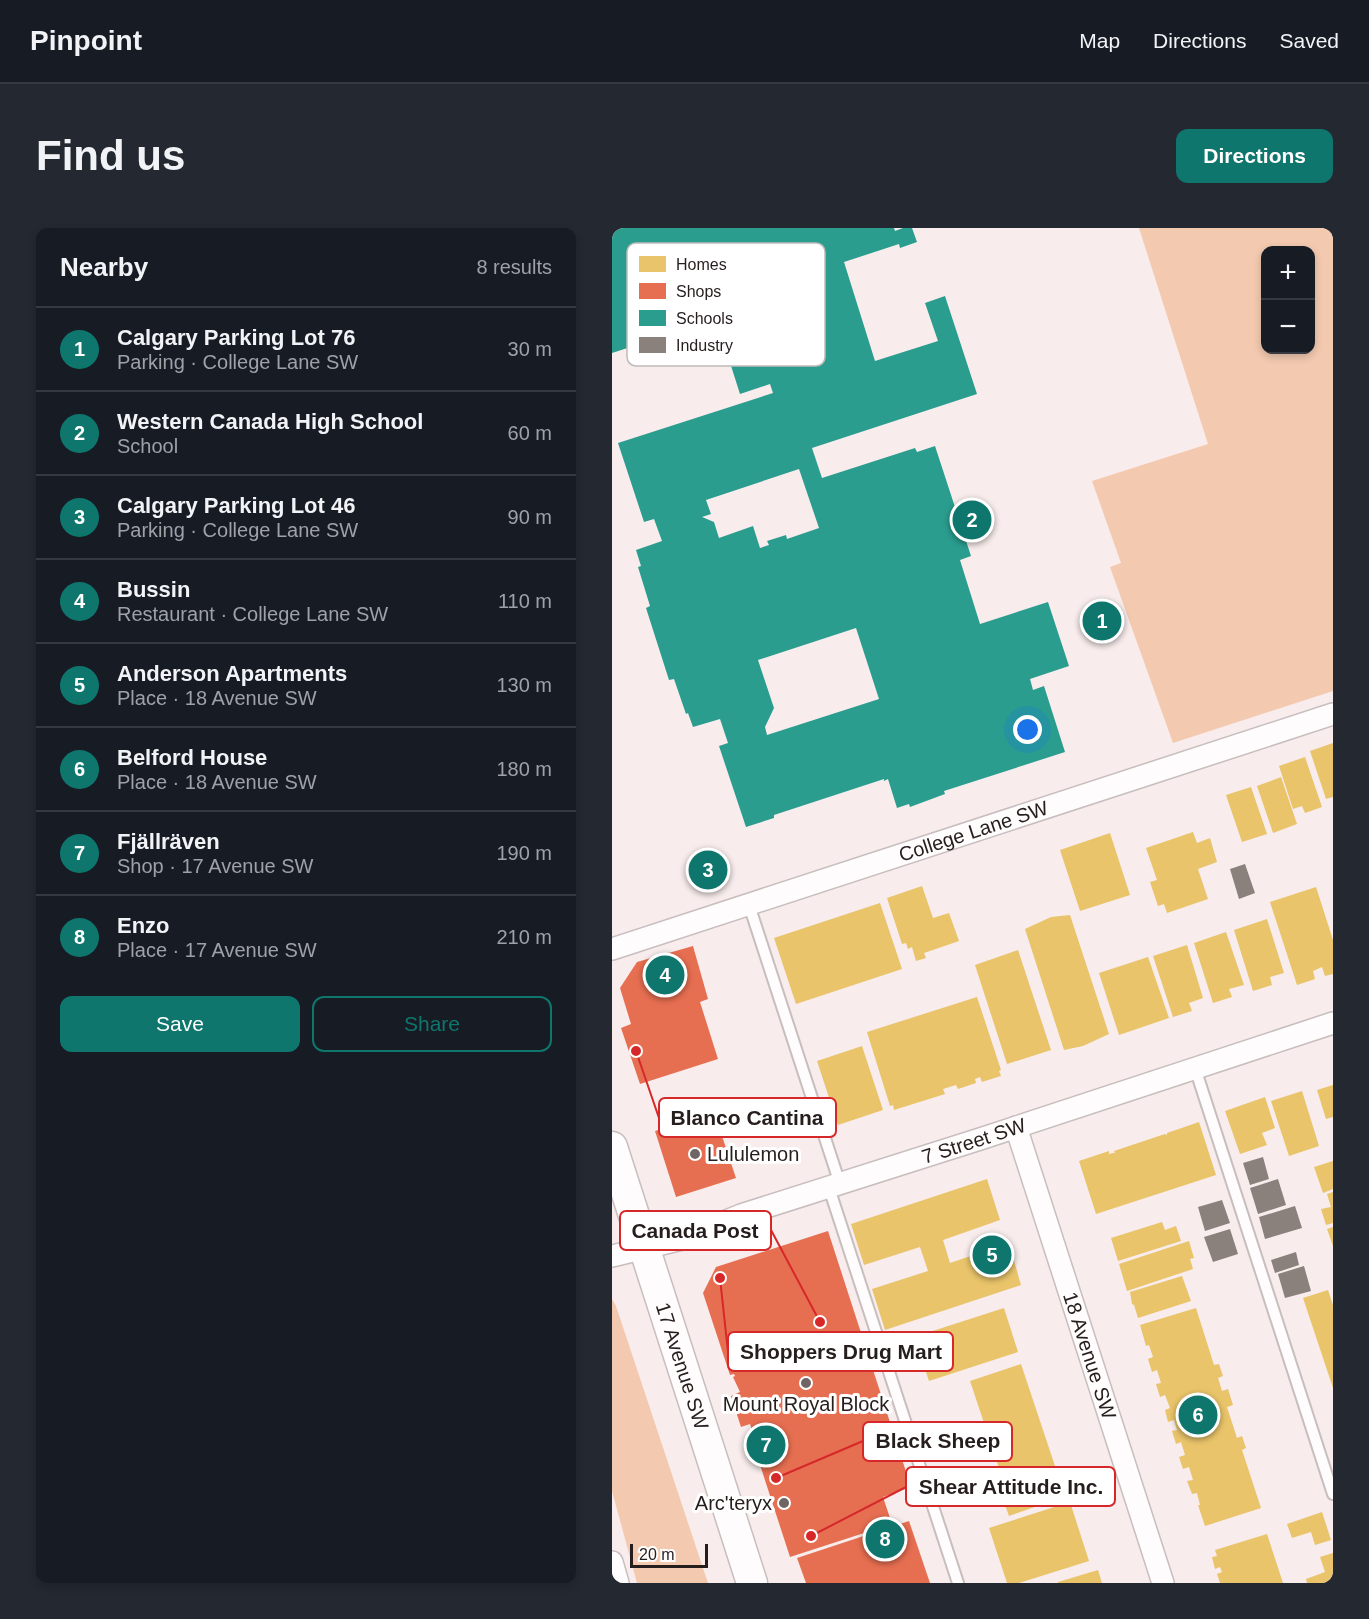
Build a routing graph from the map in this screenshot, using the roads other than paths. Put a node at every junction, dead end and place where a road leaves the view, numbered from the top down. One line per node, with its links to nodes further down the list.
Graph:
1 (1333, 714): 2 (street, College Lane SW)
2 (749, 905): 3 (street, College Lane SW); 8 (lane)
3 (612, 949)
4 (1333, 1023): 5 (street, 7 Street SW)
5 (1195, 1068): 6 (street, 7 Street SW); 11 (lane)
6 (1016, 1127): 8 (street, 7 Street SW); 16 (street, 18 Avenue SW)
7 (612, 1147): 9 (main road, 17 Avenue SW)
8 (834, 1186): 9 (street, 7 Street SW); 15 (lane)
9 (644, 1248): 10 (street, 7 Street SW); 14 (main road, 17 Avenue SW)
10 (612, 1256)
11 (1333, 1494)
12 (612, 1562): 13 (street)
13 (618, 1583)
14 (752, 1583)
15 (958, 1583)
16 (1163, 1583)

